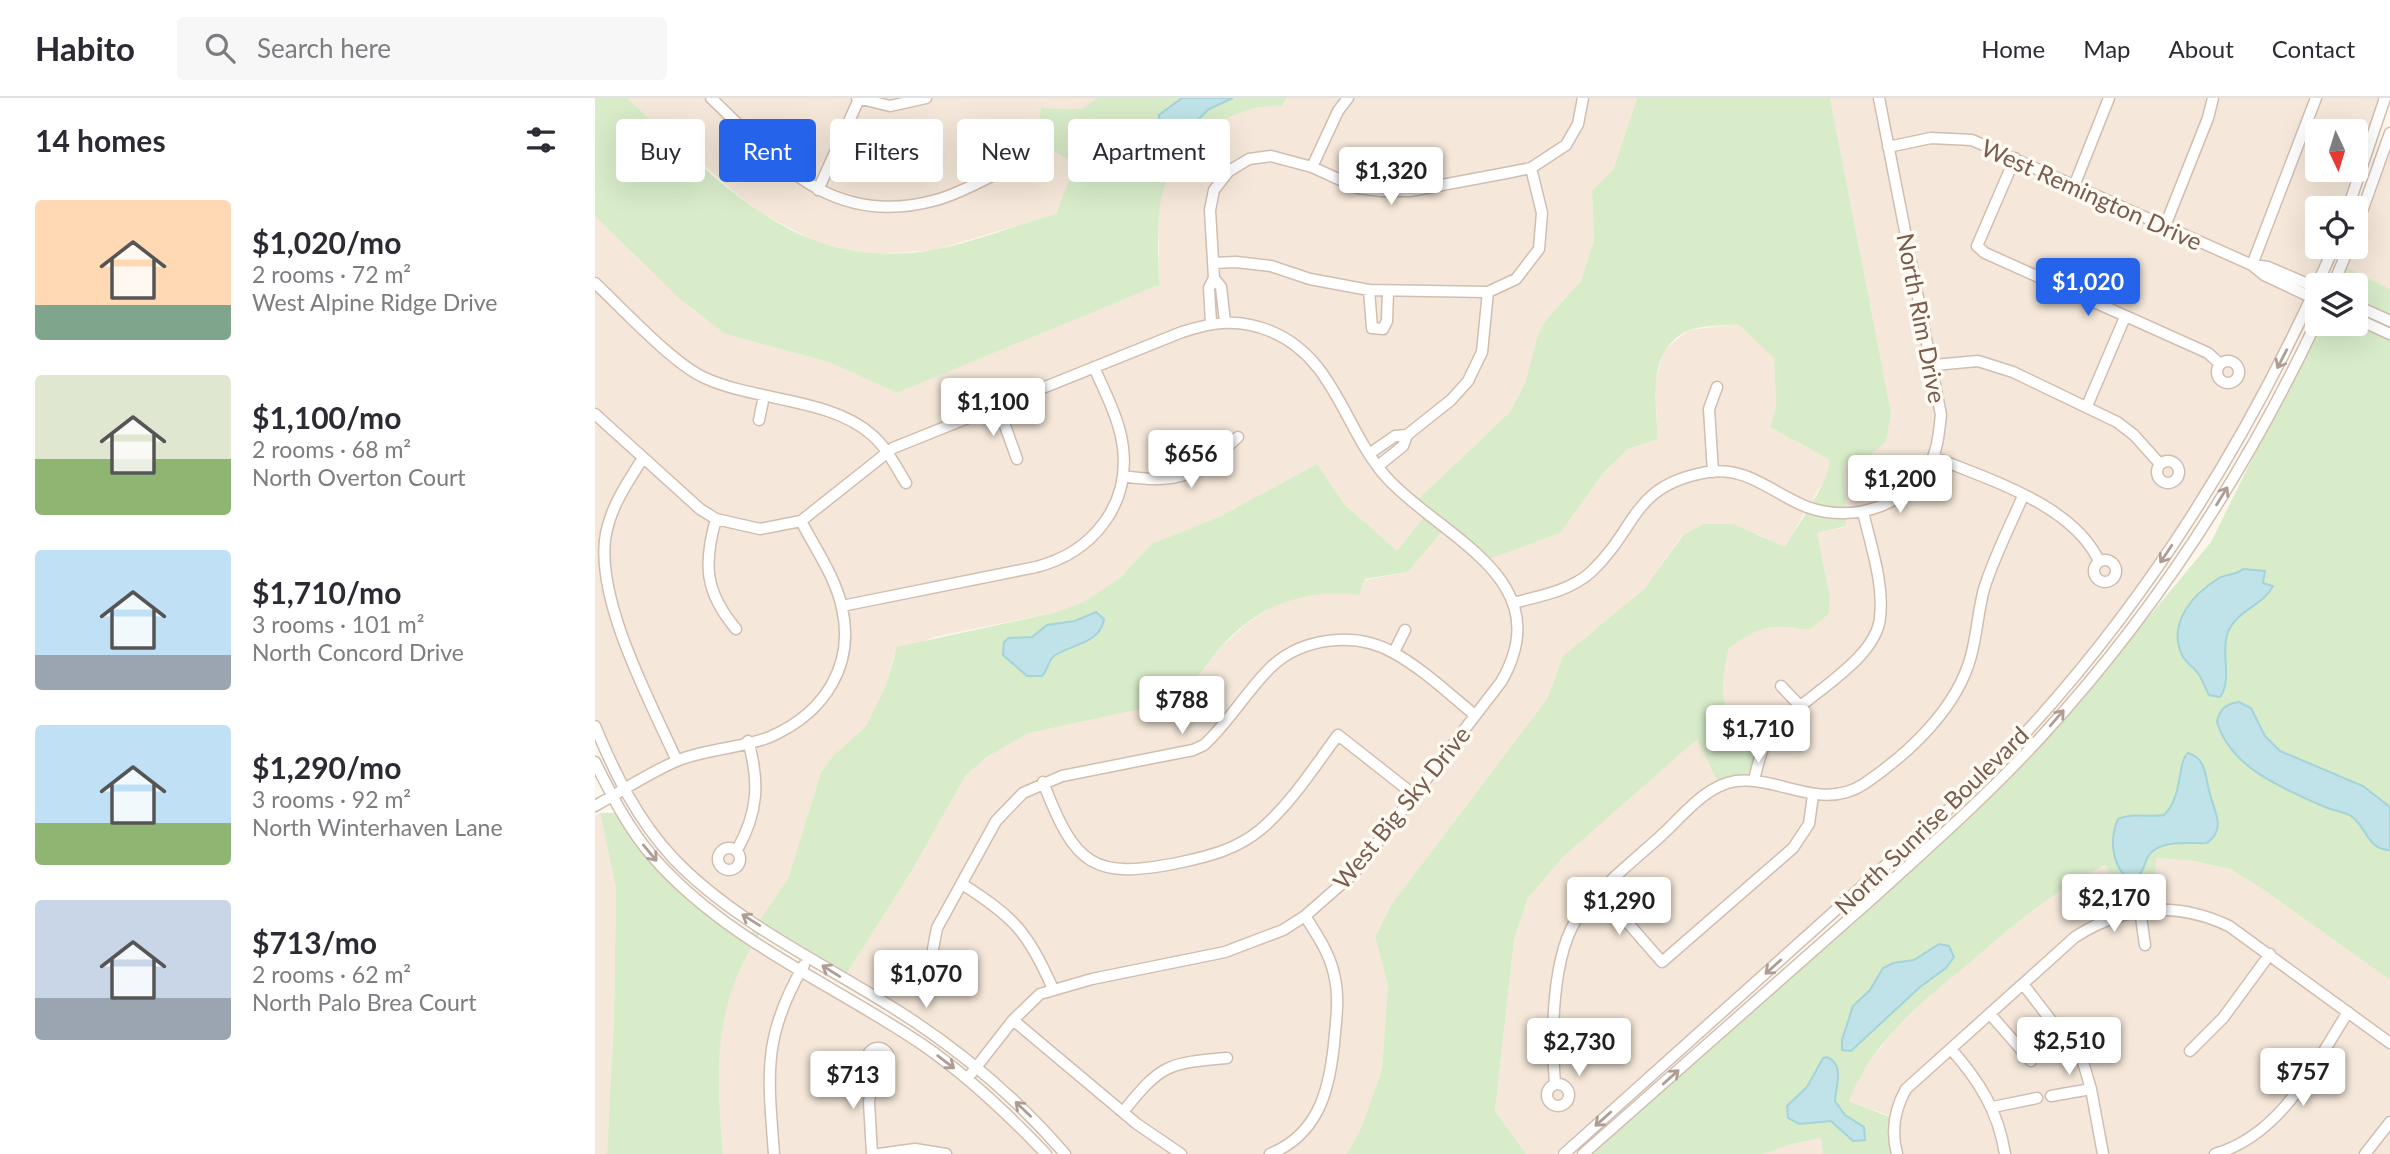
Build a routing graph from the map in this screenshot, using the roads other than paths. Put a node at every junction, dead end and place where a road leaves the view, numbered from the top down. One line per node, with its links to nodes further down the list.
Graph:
1 (711, 98): 18 (street)
2 (858, 98): 3 (street); 18 (street)
3 (926, 98)
4 (1348, 98): 14 (street)
5 (1583, 98): 15 (street)
6 (1879, 98): 12 (street, North Rim Drive)
7 (2109, 98): 17 (street)
8 (2213, 98): 21 (street)
9 (2316, 98): 23 (street)
10 (2385, 98): 19 (street)
11 (2390, 133): 20 (street)
12 (1888, 147): 13 (street, West Remington Drive); 40 (street, North Rim Drive)
13 (2015, 158): 17 (street, West Remington Drive); 32 (street)
14 (1312, 167): 15 (street); 22 (street)
15 (1531, 168): 29 (street)
16 (977, 182): 18 (street)
17 (2074, 186): 21 (street, West Remington Drive)
18 (818, 190)
19 (2352, 196)
20 (2368, 196)
21 (2165, 226): 23 (street, West Remington Drive)
22 (1213, 263): 24 (street); 27 (street)
23 (2252, 265): 26 (street, West Remington Drive)
24 (1214, 278): 34 (street); 35 (street)
25 (595, 283): 43 (street)
26 (2305, 288)
27 (1369, 290): 28 (street); 28 (street)
28 (1388, 291): 29 (street)
29 (1488, 292): 48 (street)
30 (2368, 311): 33 (street)
31 (2305, 313): 122 (street, North Sunrise Boulevard, one-way to 122)
32 (2126, 317): 39 (street); 45 (street)
33 (2390, 321)
34 (1224, 322): 35 (street); 51 (street)
35 (1211, 323): 41 (street)
36 (2368, 324): 37 (street)
37 (2390, 333)
38 (2309, 336): 123 (street, North Sunrise Boulevard, one-way to 38)
39 (2220, 364)
40 (1934, 365): 45 (street); 52 (street, North Rim Drive)
41 (1094, 367): 44 (street); 58 (street)
42 (1717, 387): 57 (street)
43 (764, 396): 47 (street); 50 (street)
44 (998, 406): 50 (street); 54 (street)
45 (2087, 406): 55 (street)
46 (595, 414): 53 (street)
47 (759, 420)
48 (1407, 435): 51 (street); 56 (street)
49 (1238, 437): 58 (street)
50 (887, 452): 59 (street); 63 (street)
51 (1369, 454): 56 (street)
52 (1934, 457): 60 (street); 61 (street, North Rim Drive)
53 (643, 458): 62 (street); 64 (street)
54 (1017, 459)
55 (2160, 464)
56 (1378, 466): 66 (street)
57 (1713, 472): 61 (street, North Rim Drive); 66 (street, North Rim Drive)
58 (1123, 476): 67 (street)
59 (906, 484)
60 (2023, 496): 65 (street); 82 (street)
61 (1863, 512): 72 (street)
62 (716, 519): 63 (street); 68 (street)
63 (801, 521): 67 (street)
64 (600, 537): 76 (street)
65 (2099, 561)
66 (1513, 603): 73 (street, West Big Sky Drive)
67 (842, 606): 75 (street)
68 (736, 629)
69 (1405, 630): 70 (street)
70 (1394, 652): 73 (street); 79 (street)
71 (1781, 686): 72 (street)
72 (1800, 706): 78 (street)
73 (1475, 715): 81 (street, West Big Sky Drive)
74 (595, 726): 80 (street)
75 (748, 741): 76 (street); 84 (street)
76 (677, 761): 80 (street)
77 (595, 762): 80 (street)
78 (1754, 780): 82 (street); 86 (street)
79 (1043, 782): 81 (street); 85 (street)
80 (618, 794): 83 (street); 92 (street, one-way to 80); 93 (street, one-way to 93)
81 (1413, 794): 88 (street, West Big Sky Drive)
82 (1813, 795): 86 (street)
83 (595, 806)
84 (737, 850)
85 (962, 884): 90 (street); 95 (street)
86 (1600, 891): 107 (street)
87 (2140, 910): 89 (street); 91 (street); 94 (street)
88 (1305, 916): 95 (street, West Big Sky Drive); 121 (street)
89 (2145, 945)
90 (933, 948)
91 (2270, 954): 96 (street); 101 (street)
92 (809, 957): 93 (street); 104 (street, one-way to 92)
93 (801, 969): 106 (street, one-way to 106); 114 (street)
94 (2023, 984): 97 (street); 108 (street)
95 (1052, 989): 98 (street, West Big Sky Drive)
96 (2349, 1012): 99 (street); 127 (street)
97 (1990, 1014): 100 (street); 103 (street)
98 (1013, 1020): 104 (street, West Big Sky Drive); 112 (street)
99 (2390, 1042)
100 (1951, 1049): 111 (street); 124 (street)
101 (2190, 1051)
102 (1227, 1058): 112 (street)
103 (2031, 1061)
104 (976, 1068): 106 (street, West Big Sky Drive); 119 (street, one-way to 104)
105 (874, 1070): 115 (street)
106 (967, 1079): 118 (street)
107 (1555, 1084)
108 (2091, 1089): 109 (street); 126 (street)
109 (2051, 1096)
110 (2037, 1098): 111 (street)
111 (1993, 1107): 125 (street)
112 (1123, 1112): 120 (street)
113 (2390, 1122): 128 (street)
114 (774, 1154)
115 (872, 1154)
116 (879, 1154): 117 (street)
117 (946, 1154)
118 (1046, 1154)
119 (1065, 1154)
120 (1181, 1154)
121 (1270, 1154)
122 (1564, 1154)
123 (1583, 1154)
124 (1897, 1154)
125 (2005, 1154)
126 (2100, 1154)
127 (2215, 1154)
128 (2365, 1154)

